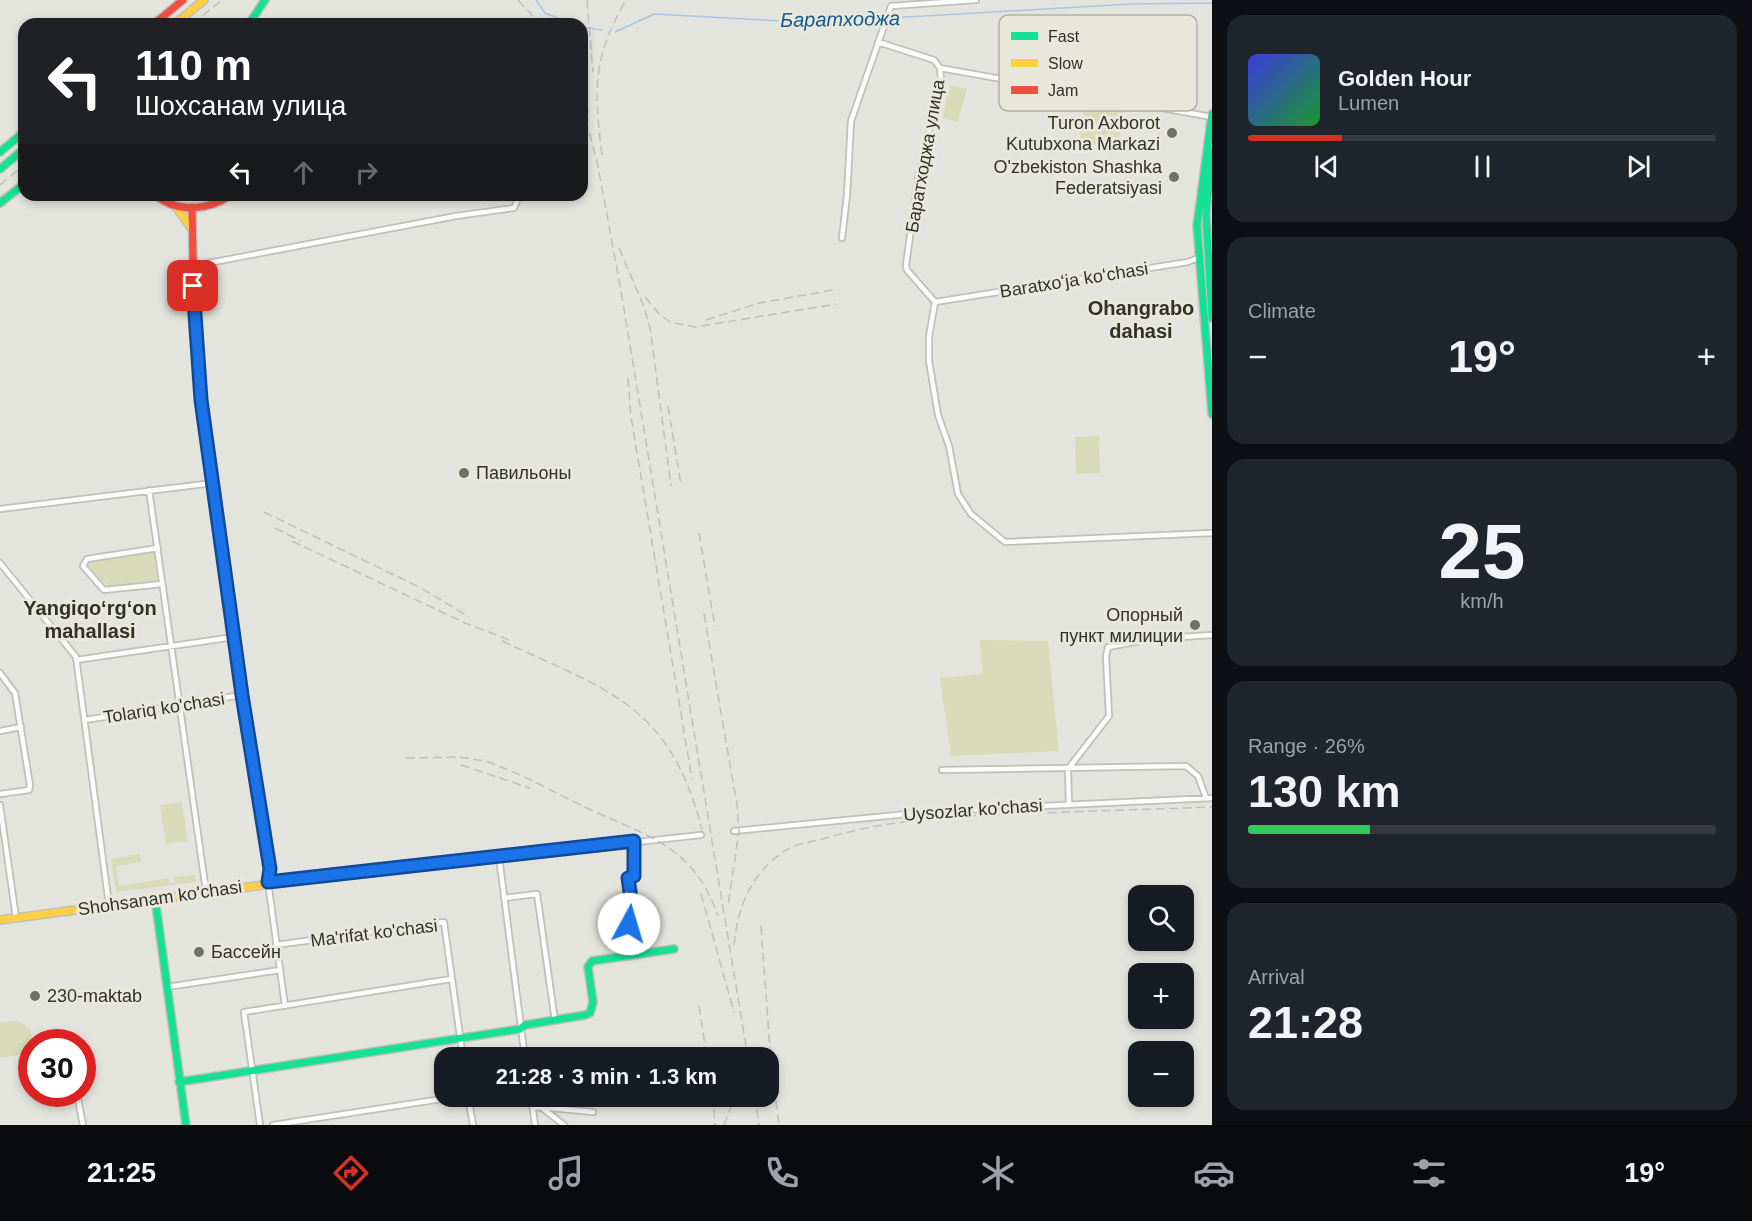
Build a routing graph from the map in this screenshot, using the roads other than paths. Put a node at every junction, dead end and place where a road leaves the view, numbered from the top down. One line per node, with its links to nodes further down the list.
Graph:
1 (183, 0): 5 (main road)
2 (204, 0): 6 (main road)
3 (265, 0): 7 (main road)
4 (976, 0): 8 (street)
5 (161, 18)
6 (182, 18)
7 (253, 18)
8 (878, 42): 9 (street, Баратходжа улица); 26 (street)
9 (940, 68): 10 (street); 29 (street, Баратходжа улица)
10 (999, 78)
11 (1184, 111): 12 (street)
12 (1212, 116): 27 (main road)
13 (18, 137): 14 (main road)
14 (0, 152)
15 (1212, 152): 27 (main road)
16 (18, 154): 17 (main road)
17 (0, 169)
18 (18, 189): 22 (main road)
19 (163, 201): 23 (main road)
20 (222, 201): 24 (main road)
21 (516, 201): 28 (street)
22 (0, 203)
23 (176, 207): 24 (main road); 25 (main road)
24 (192, 207): 25 (main road, Tolariq ko'chasi)
25 (192, 231): 28 (main road, Tolariq ko'chasi)
26 (842, 238)
27 (1205, 258): 29 (street, Baratxoʻja koʻchasi); 30 (main road); 31 (main road)
28 (193, 266): 33 (main road, Tolariq ko'chasi)
29 (935, 302): 36 (street)
30 (1212, 318)
31 (1209, 335): 32 (main road)
32 (1212, 414)
33 (213, 483): 34 (street); 41 (main road, Tolariq ko'chasi)
34 (149, 490): 35 (street); 37 (street)
35 (0, 509)
36 (1212, 533)
37 (158, 548): 39 (street); 39 (street)
38 (0, 563): 43 (street)
39 (162, 584): 42 (street)
40 (1212, 635): 50 (street)
41 (234, 636): 42 (street); 45 (main road, Tolariq ko'chasi)
42 (172, 645): 43 (street); 46 (street)
43 (76, 660): 47 (street)
44 (0, 673): 48 (street)
45 (242, 695): 46 (street, Tolariq ko'chasi); 62 (main road, Tolariq ko'chasi)
46 (182, 706): 47 (street, Tolariq ko'chasi); 63 (street)
47 (85, 720): 66 (street)
48 (21, 728): 49 (street); 52 (street)
49 (0, 731)
50 (1068, 769): 51 (street); 53 (street); 54 (street)
51 (942, 770)
52 (0, 794)
53 (1209, 798): 54 (street, Uysozlar ko'chasi)
54 (1069, 804): 56 (street, Uysozlar ko'chasi)
55 (0, 806): 59 (street)
56 (734, 831)
57 (701, 835): 58 (street)
58 (634, 841): 61 (street); 69 (street)
59 (7, 855): 60 (street); 67 (street)
60 (0, 856)
61 (500, 857): 62 (main road, Shohsanam ko'chasi); 65 (street)
62 (268, 882): 63 (main road, Shohsanam ko'chasi); 70 (street, Tolariq ko'chasi)
63 (206, 891): 64 (main road, Shohsanam ko'chasi)
64 (155, 898): 66 (main road, Shohsanam ko'chasi); 74 (main road)
65 (504, 898): 76 (street); 77 (street)
66 (109, 905): 67 (main road, Shohsanam ko'chasi)
67 (16, 918): 68 (main road, Shohsanam ko'chasi)
68 (0, 920)
69 (630, 936)
70 (276, 945): 72 (street, Tolariq ko'chasi); 73 (street, Ma'rifat ko'chasi)
71 (674, 949): 76 (main road)
72 (280, 970): 74 (street); 75 (street, Tolariq ko'chasi)
73 (451, 979): 75 (street); 78 (street, Ma'rifat ko'chasi)
74 (167, 987): 82 (main road)
75 (285, 1006): 81 (street)
76 (555, 1020): 77 (main road)
77 (520, 1029): 78 (main road); 80 (street)
78 (460, 1038): 79 (street, Ma'rifat ko'chasi); 81 (main road)
79 (461, 1047)
80 (523, 1047)
81 (250, 1070): 82 (main road); 91 (street)
82 (179, 1082): 90 (main road)
83 (434, 1100): 92 (street)
84 (80, 1107): 89 (street)
85 (470, 1107): 93 (street)
86 (541, 1107): 87 (street); 88 (street); 95 (street)
87 (533, 1108): 94 (street)
88 (593, 1112)
89 (83, 1125)
90 (186, 1125)
91 (260, 1125)
92 (273, 1125)
93 (473, 1125)
94 (535, 1125)
95 (564, 1125)

